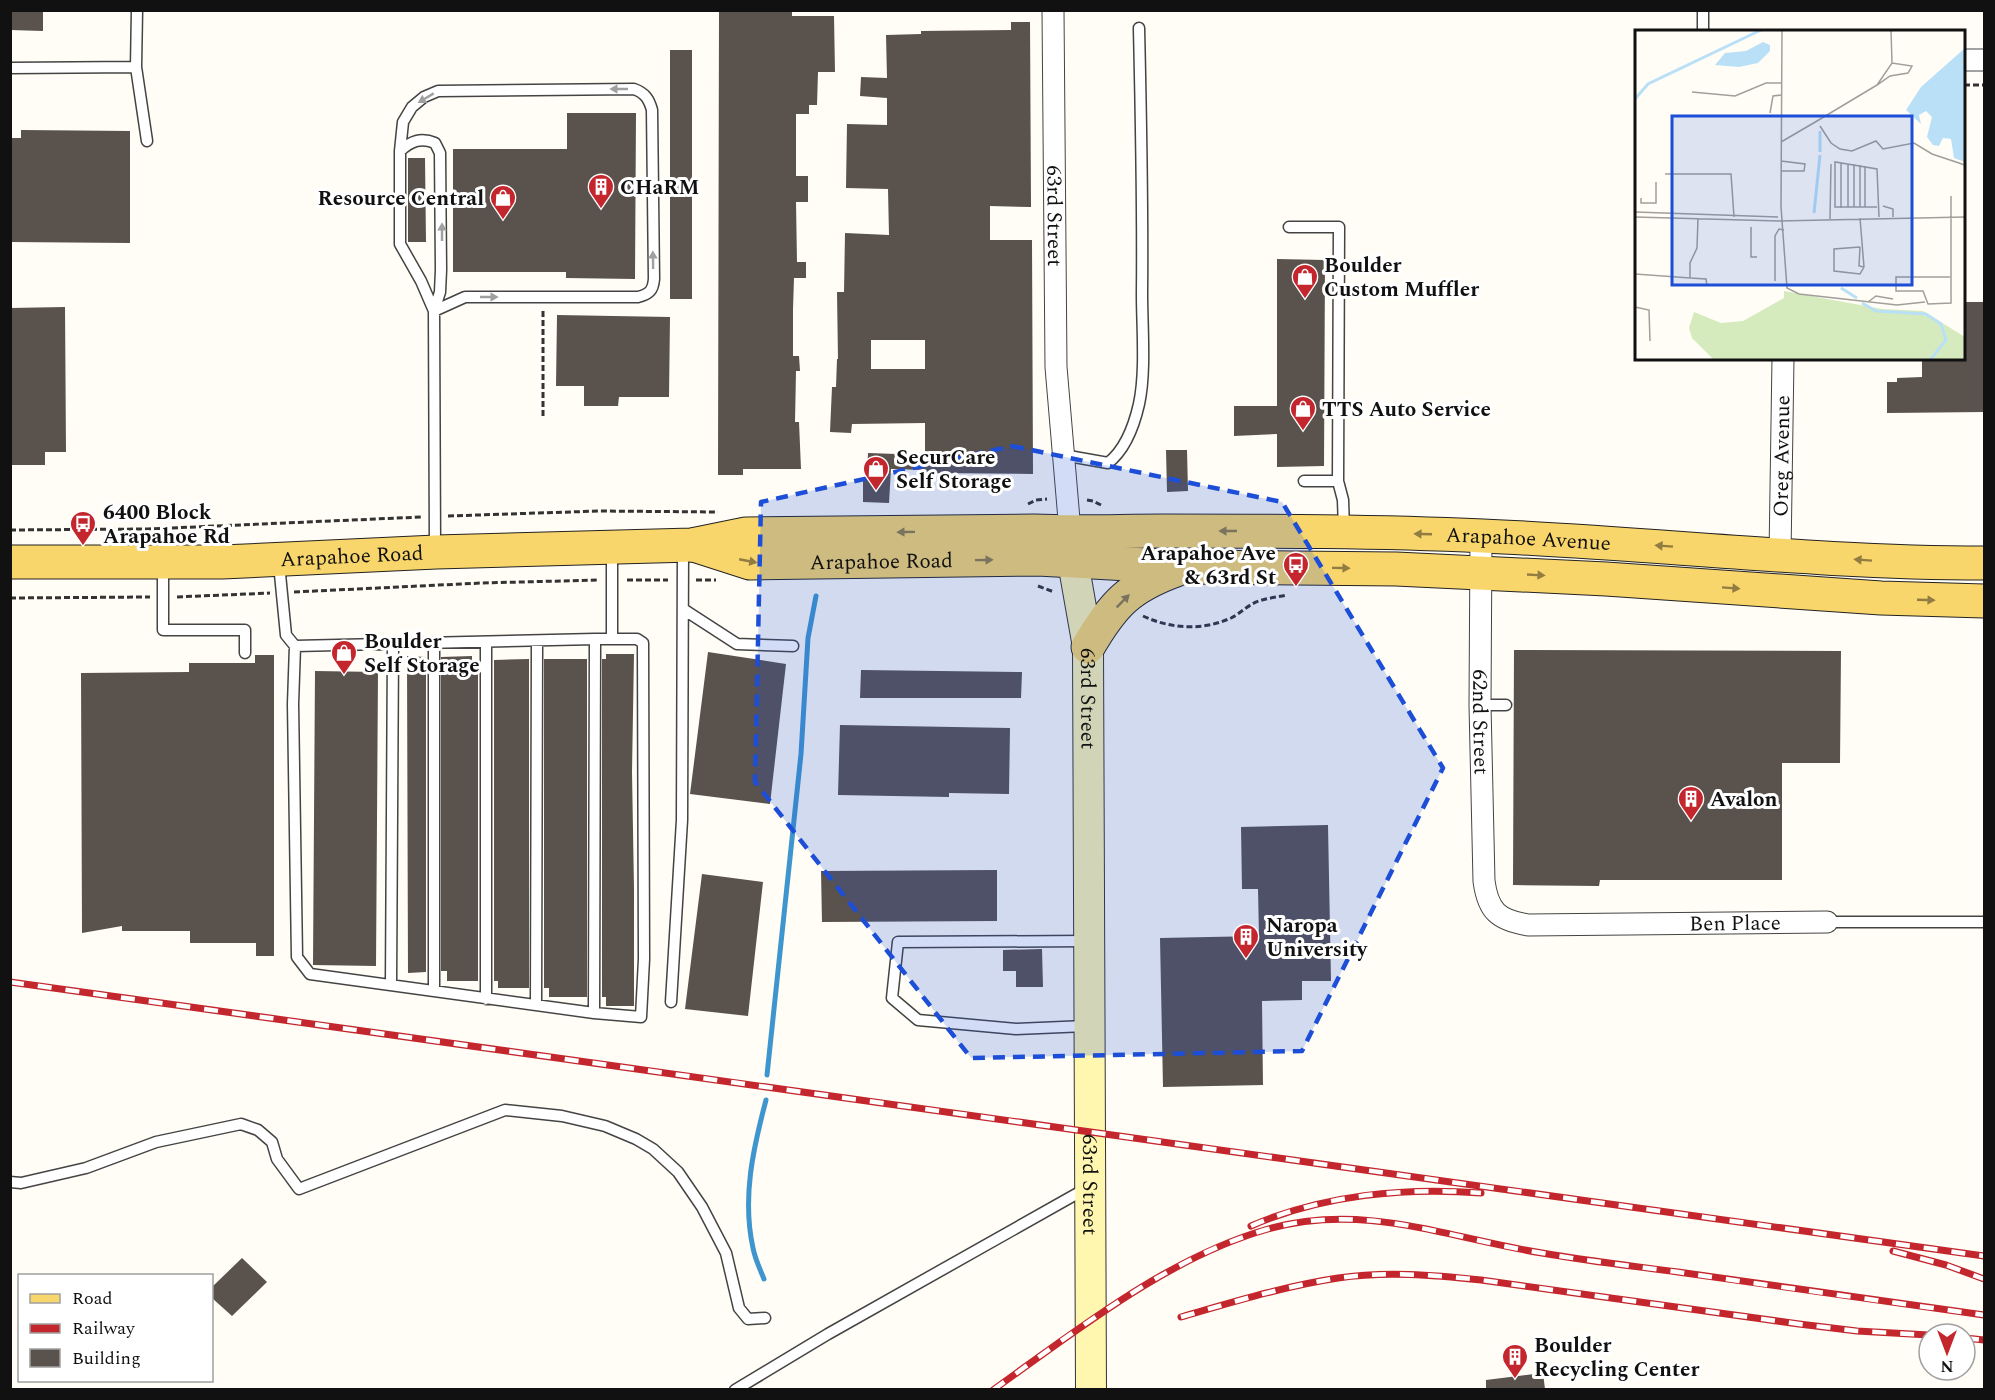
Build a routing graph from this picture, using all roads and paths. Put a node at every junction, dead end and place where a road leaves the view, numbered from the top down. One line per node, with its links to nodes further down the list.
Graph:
1 (137, 10): 8 (lane)
2 (1053, 10): 19 (street, 63rd Street)
3 (1703, 10): 5 (lane)
4 (1139, 28): 19 (lane)
5 (1703, 30)
6 (1965, 60): 7 (street)
7 (1984, 60)
8 (136, 67): 9 (lane); 12 (lane)
9 (10, 68)
10 (1965, 85): 11 (path)
11 (1984, 85)
12 (147, 141)
13 (400, 151): 15 (lane, one-way to 13); 16 (lane); 16 (lane, one-way to 13)
14 (1289, 227): 21 (lane)
15 (543, 297): 16 (lane, one-way to 15); 18 (path)
16 (434, 310): 26 (lane)
17 (1783, 360): 27 (street, Oreg Avenue)
18 (543, 417)
19 (1063, 455): 31 (street, 63rd Street)
20 (1304, 481): 21 (lane)
21 (1338, 481): 22 (lane)
22 (1345, 532): 23 (main road, Arapahoe Avenue, one-way to 22); 31 (main road, Arapahoe Avenue, one-way to 31)
23 (1481, 536): 27 (main road, Arapahoe Avenue, one-way to 23); 34 (street, 62nd Street)
24 (687, 545): 25 (main road, Arapahoe Road); 31 (main road, Arapahoe Road); 36 (lane)
25 (612, 546): 26 (main road, Arapahoe Road); 35 (lane)
26 (435, 552): 28 (main road, Arapahoe Road)
27 (1780, 555): 32 (main road, Arapahoe Avenue, one-way to 27)
28 (278, 559): 30 (main road, Arapahoe Road); 39 (lane)
29 (10, 562): 30 (main road, Arapahoe Road)
30 (163, 562): 41 (lane)
31 (1074, 562): 33 (main road, Arapahoe Avenue); 38 (path); 54 (street, 63rd Street)
32 (1984, 562)
33 (1183, 567): 34 (main road, Arapahoe Avenue, one-way to 34); 43 (main road, one-way to 33)
34 (1481, 572): 44 (main road, Arapahoe Avenue, one-way to 44); 56 (street, 62nd Street)
35 (612, 580): 36 (path); 39 (path); 47 (lane)
36 (683, 580): 37 (path); 45 (lane)
37 (722, 580)
38 (1034, 584)
39 (282, 593): 41 (path); 52 (lane)
40 (1289, 594): 43 (path)
41 (163, 597): 42 (path); 55 (lane)
42 (10, 598)
43 (1122, 601): 54 (main road)
44 (1984, 601)
45 (683, 609): 53 (lane); 65 (lane)
46 (595, 639): 47 (lane); 48 (lane); 67 (lane)
47 (612, 639): 67 (lane)
48 (537, 642): 49 (lane); 66 (lane)
49 (486, 643): 50 (lane); 64 (lane)
50 (434, 644): 51 (lane); 63 (lane)
51 (393, 645): 52 (lane); 62 (lane)
52 (295, 646): 62 (lane)
53 (793, 646)
54 (1088, 647): 61 (street, 63rd Street)
55 (245, 653)
56 (1480, 705): 57 (lane); 58 (street, 62nd Street)
57 (1506, 705)
58 (1491, 909): 59 (street, Ben Place)
59 (1827, 922): 60 (lane, Ben Place)
60 (1984, 922)
61 (1089, 941): 68 (street, 63rd Street); 68 (lane)
62 (391, 984): 63 (lane)
63 (434, 990): 64 (lane)
64 (486, 999): 66 (lane)
65 (671, 1002)
66 (536, 1005): 67 (lane)
67 (594, 1013)
68 (1090, 1026): 70 (street, 63rd Street)
69 (10, 1182): 71 (lane)
70 (1091, 1186): 72 (lane); 73 (street, 63rd Street)
71 (765, 1318)
72 (735, 1389)
73 (1091, 1389)

